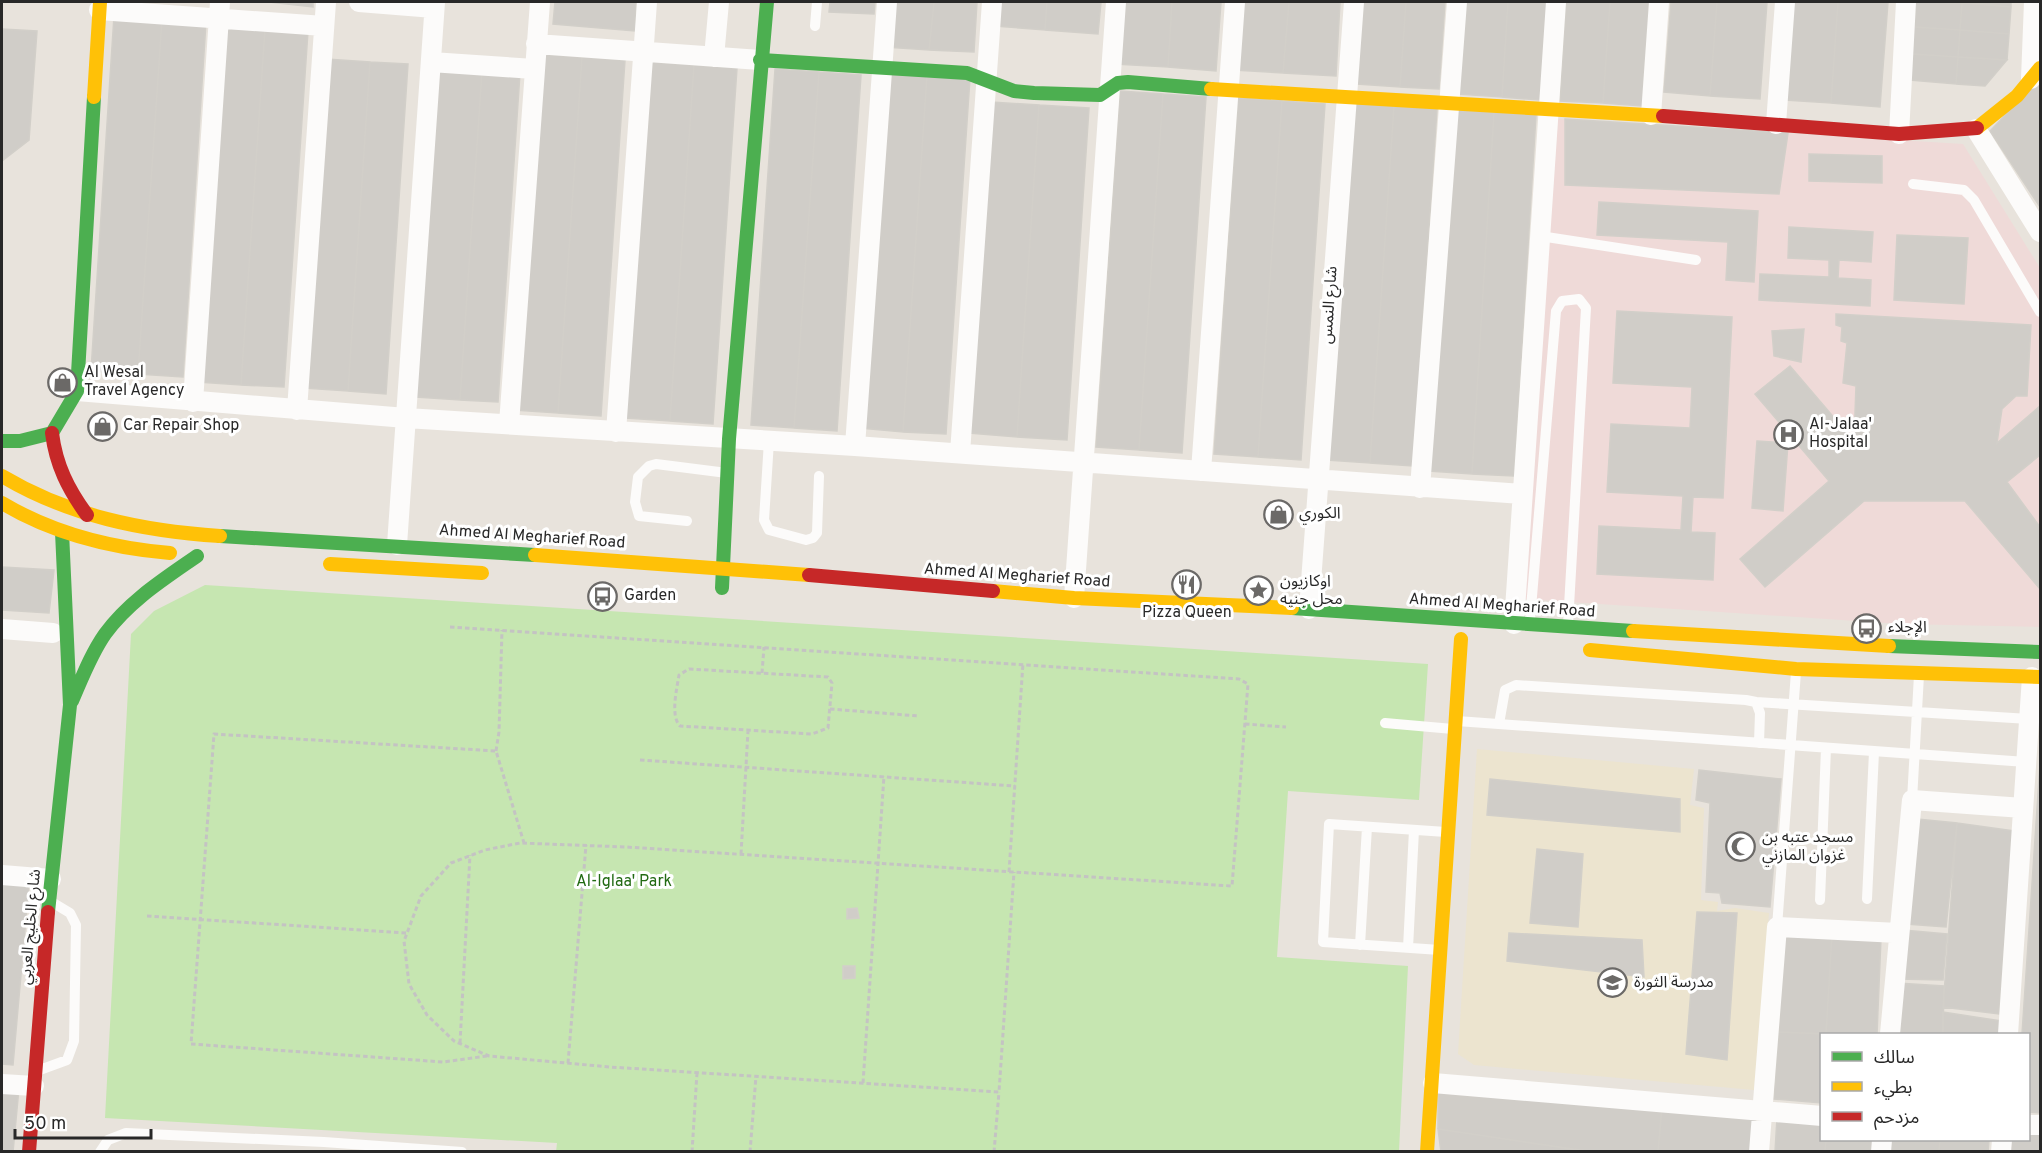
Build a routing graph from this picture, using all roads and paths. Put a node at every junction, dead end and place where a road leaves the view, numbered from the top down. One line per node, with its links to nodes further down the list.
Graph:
1 (326, 2): 22 (street)
2 (359, 2): 19 (street)
3 (540, 2): 24 (street)
4 (647, 2): 25 (street)
5 (719, 2): 26 (street)
6 (767, 2): 27 (main road)
7 (817, 2): 23 (lane)
8 (887, 2): 30 (street)
9 (992, 2): 32 (street)
10 (1116, 2): 33 (street)
11 (1235, 2): 34 (street)
12 (1354, 2): 35 (street, شارع النمس)
13 (1457, 2): 36 (street)
14 (1556, 2): 37 (street)
15 (1659, 2): 38 (street)
16 (1785, 2): 39 (street)
17 (1906, 2): 41 (street)
18 (2034, 2): 31 (street)
19 (434, 5): 28 (street)
20 (99, 6): 21 (street); 47 (main road)
21 (219, 9): 22 (street); 48 (street)
22 (324, 26): 49 (street)
23 (815, 26)
24 (536, 44): 25 (street); 29 (street)
25 (644, 52): 26 (street); 52 (street)
26 (714, 57): 27 (street)
27 (760, 60): 30 (main road); 54 (main road)
28 (431, 62): 29 (street); 50 (street)
29 (534, 69): 51 (street)
30 (882, 69): 32 (main road); 57 (street)
31 (2036, 74): 40 (main road)
32 (986, 79): 33 (main road); 58 (street)
33 (1110, 86): 34 (main road); 59 (street)
34 (1229, 91): 35 (main road); 60 (street)
35 (1348, 98): 36 (main road); 64 (street, شارع النمس)
36 (1450, 105): 37 (main road); 65 (street)
37 (1548, 110): 38 (main road); 44 (street)
38 (1651, 116): 39 (main road)
39 (1776, 124): 41 (main road)
40 (1976, 129): 41 (main road); 43 (street)
41 (1899, 134)
42 (1912, 184): 46 (lane)
43 (2040, 232)
44 (1540, 236): 45 (lane); 66 (street)
45 (1696, 260)
46 (2040, 312)
47 (77, 391): 48 (street); 53 (main road)
48 (193, 402): 49 (street)
49 (297, 410): 50 (street)
50 (406, 418): 51 (street); 71 (street)
51 (509, 424): 52 (street)
52 (616, 432): 54 (street)
53 (52, 433): 55 (main road); 68 (main road)
54 (729, 439): 56 (street); 61 (main road)
55 (2, 441)
56 (769, 441): 57 (street); 63 (lane)
57 (855, 446): 58 (street)
58 (960, 453): 59 (street)
59 (1082, 463): 60 (street); 76 (street)
60 (1201, 471): 64 (street)
61 (727, 472): 69 (lane); 73 (main road)
62 (2, 476): 68 (main road, Ahmed Al Megharief Road)
63 (819, 476)
64 (1317, 480): 65 (street); 77 (street, شارع النمس)
65 (1420, 488): 66 (street)
66 (1522, 494): 80 (street)
67 (2, 503): 70 (main road)
68 (87, 515): 71 (main road, Ahmed Al Megharief Road)
69 (687, 521)
70 (62, 532): 98 (main road, شارع الخليج العربي); 98 (main road, شارع الخليج العربي)
71 (397, 545): 73 (main road, Ahmed Al Megharief Road)
72 (316, 563): 74 (main road)
73 (723, 568): 75 (main road); 76 (main road, Ahmed Al Megharief Road)
74 (495, 574)
75 (722, 588)
76 (1074, 598): 77 (main road, Ahmed Al Megharief Road)
77 (1309, 609): 80 (main road, Ahmed Al Megharief Road)
78 (1048, 610): 79 (main road, Ahmed Al Megharief Road)
79 (1096, 614)
80 (1522, 624): 82 (main road, Ahmed Al Megharief Road); 82 (lane)
81 (450, 627): 84 (path)
82 (1568, 627): 86 (main road, Ahmed Al Megharief Road)
83 (2, 629): 85 (street)
84 (502, 630): 88 (path); 113 (path)
85 (53, 633)
86 (1737, 638): 90 (main road, Ahmed Al Megharief Road); 92 (main road)
87 (1461, 639): 107 (main road)
88 (764, 647): 91 (path); 94 (path)
89 (1576, 649): 92 (main road)
90 (2040, 652)
91 (1023, 663): 105 (path); 120 (path)
92 (1736, 663): 93 (main road)
93 (1796, 669): 95 (main road); 99 (lane)
94 (762, 673): 100 (path); 109 (path)
95 (1919, 675): 96 (main road); 101 (lane)
96 (2036, 677): 103 (street)
97 (1756, 702): 99 (lane); 106 (lane); 110 (lane)
98 (70, 705): 134 (main road, شارع الخليج العربي)
99 (1794, 705): 101 (lane); 111 (lane)
100 (830, 709): 102 (path); 109 (path)
101 (1918, 712): 103 (lane); 115 (lane)
102 (919, 716)
103 (2029, 719): 117 (street)
104 (1385, 723): 107 (lane)
105 (1245, 724): 108 (path); 132 (path)
106 (1499, 724): 107 (lane); 110 (lane)
107 (1456, 725): 125 (main road)
108 (1286, 727)
109 (748, 731): 118 (path)
110 (1759, 743): 111 (lane)
111 (1792, 745): 112 (lane); 140 (lane)
112 (1826, 748): 114 (lane); 136 (lane)
113 (496, 751): 126 (path); 139 (path)
114 (1874, 752): 115 (lane); 135 (lane)
115 (1915, 754): 117 (lane); 121 (lane)
116 (640, 760): 118 (path)
117 (2026, 762): 122 (street)
118 (746, 767): 119 (path); 128 (path)
119 (884, 776): 120 (path); 130 (path)
120 (1015, 786): 131 (path)
121 (1912, 800): 122 (street); 142 (street)
122 (2023, 808): 147 (street)
123 (1367, 827): 124 (lane); 143 (lane); 143 (lane)
124 (1414, 830): 125 (lane); 144 (lane)
125 (1449, 833): 145 (main road)
126 (524, 843): 127 (path); 129 (path)
127 (586, 845): 128 (path); 150 (path)
128 (741, 854): 130 (path)
129 (470, 855): 141 (path); 148 (path)
130 (878, 863): 131 (path); 154 (path)
131 (1009, 872): 132 (path)
132 (1014, 872): 157 (path)
133 (2, 875): 134 (street)
134 (51, 879): 137 (main road, شارع الخليج العربي)
135 (1867, 899)
136 (1820, 900)
137 (50, 901): 153 (main road, شارع الخليج العربي); 153 (lane)
138 (147, 916): 139 (path)
139 (200, 920): 141 (path); 149 (path)
140 (1777, 927): 142 (street); 158 (street)
141 (407, 933): 148 (path)
142 (1898, 933): 146 (street)
143 (1360, 945): 144 (lane)
144 (1408, 948): 145 (lane)
145 (1442, 951): 155 (main road)
146 (1890, 1033)
147 (2008, 1033)
148 (460, 1043): 149 (path)
149 (489, 1056): 150 (path)
150 (568, 1063): 151 (path)
151 (697, 1073): 152 (path); 164 (path)
152 (756, 1076): 154 (path); 165 (path)
153 (34, 1079): 156 (street); 161 (main road, شارع الخليج العربي)
154 (862, 1083): 157 (path)
155 (1432, 1083): 158 (street); 167 (main road)
156 (2, 1084)
157 (999, 1092): 166 (path)
158 (1762, 1111): 159 (street); 168 (street)
159 (1820, 1116)
160 (323, 1147): 162 (lane); 163 (lane)
161 (29, 1152)
162 (100, 1152)
163 (462, 1152)
164 (692, 1152)
165 (750, 1152)
166 (994, 1152)
167 (1427, 1152)
168 (1760, 1152)

